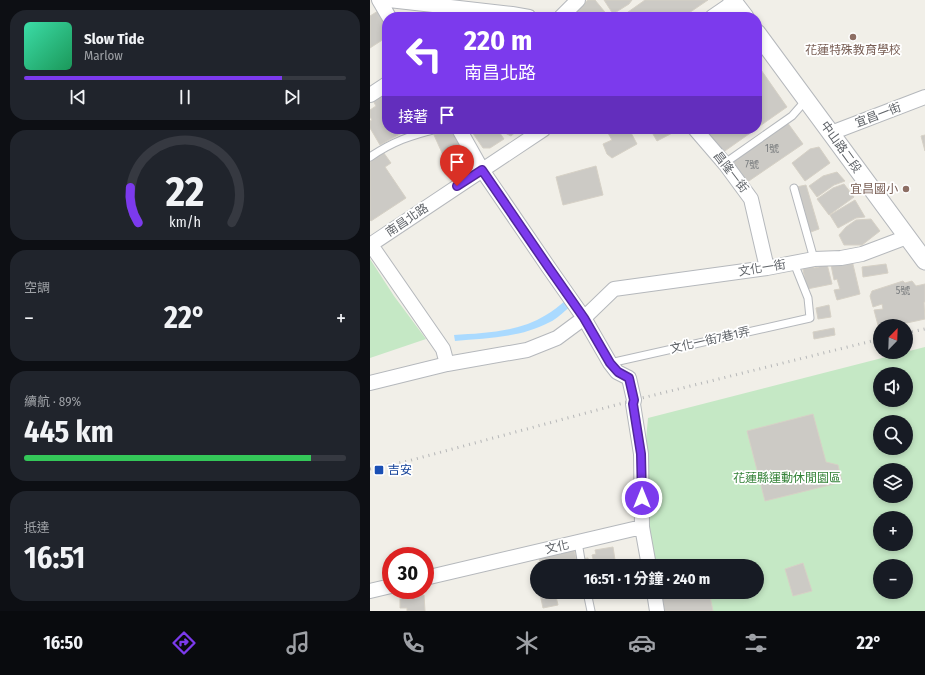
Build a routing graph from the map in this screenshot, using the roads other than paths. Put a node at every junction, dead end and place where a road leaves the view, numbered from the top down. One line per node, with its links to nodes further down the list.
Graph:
1 (379, 0): 5 (street)
2 (389, 0): 6 (street)
3 (578, 0): 7 (street)
4 (733, 1): 8 (street); 9 (street)
5 (386, 12)
6 (494, 12)
7 (566, 12)
8 (719, 12)
9 (741, 12)
10 (762, 40): 14 (street, 中山路二段)
11 (382, 87): 12 (street)
12 (370, 95)
13 (925, 97): 15 (street, 宜昌一街)
14 (806, 100): 15 (street, 中山路二段); 21 (lane)
15 (831, 133): 24 (street, 中山路二段)
16 (417, 134): 20 (lane)
17 (462, 134): 22 (street)
18 (536, 134): 22 (street, 南昌北路)
19 (701, 134): 21 (street, 昌隆一街)
20 (370, 157)
21 (726, 165): 29 (street, 昌隆一街)
22 (482, 170): 25 (street, 南昌北路); 30 (street)
23 (794, 188): 26 (lane)
24 (908, 237): 26 (street, 文化一街); 27 (street, 中山路二段)
25 (370, 245): 32 (street)
26 (814, 259): 28 (street, 文化一街)
27 (925, 261)
28 (794, 263): 29 (street, 文化一街); 31 (lane, 文化一街7巷1弄)
29 (767, 268): 30 (street, 文化一街)
30 (584, 318): 31 (street); 32 (street)
31 (610, 363): 34 (street)
32 (447, 364): 33 (street)
33 (370, 384)
34 (642, 527): 35 (street, 文化); 37 (street)
35 (578, 542): 36 (lane); 38 (street, 文化)
36 (581, 559)
37 (648, 559)
38 (434, 576)
39 (382, 588): 40 (street)
40 (370, 591)
41 (588, 599): 43 (lane)
42 (655, 599): 44 (street)
43 (591, 611)
44 (657, 611)

